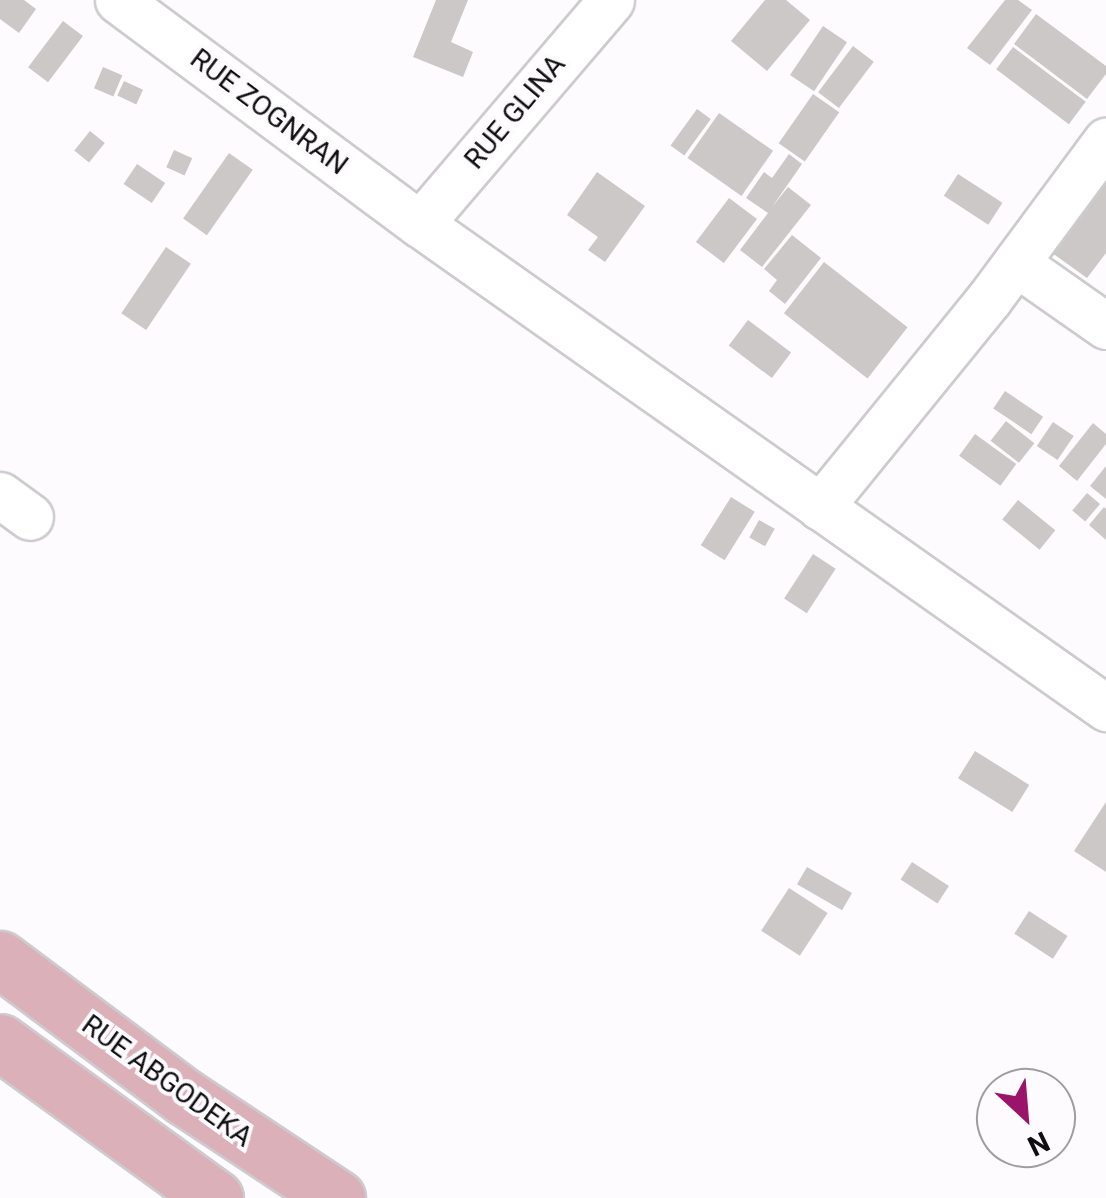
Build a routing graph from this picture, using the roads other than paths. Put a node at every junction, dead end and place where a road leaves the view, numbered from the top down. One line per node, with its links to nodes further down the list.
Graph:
1 (118, 0): 4 (street, RUE ZOGNRAN)
2 (611, 0): 4 (street, RUE GLINA)
3 (1106, 141): 5 (street)
4 (420, 224): 7 (street, RUE ZOGNRAN)
5 (1016, 263): 6 (street); 7 (street)
6 (1106, 326)
7 (820, 507): 8 (street, RUE ZOGNRAN)
8 (1106, 708)
9 (0, 959): 12 (main road, RUE ABGODEKA)
10 (0, 1042): 11 (main road)
11 (216, 1198)
12 (336, 1198)

